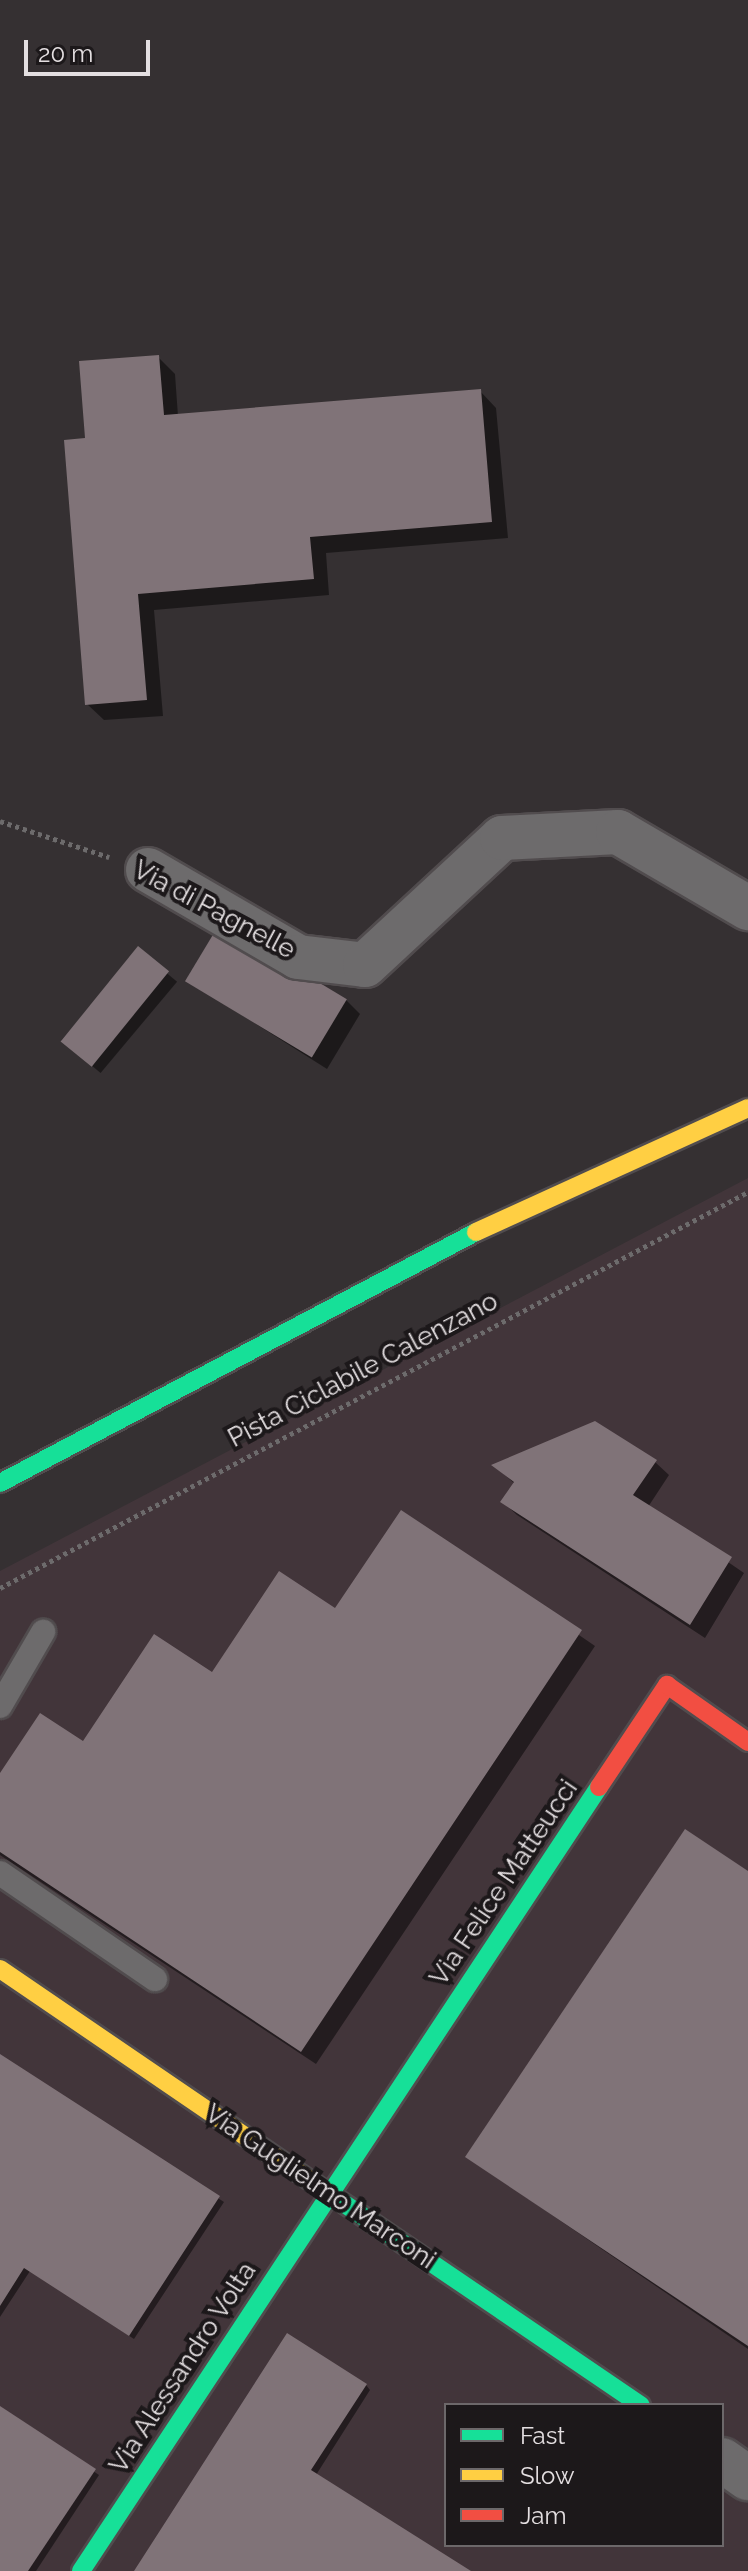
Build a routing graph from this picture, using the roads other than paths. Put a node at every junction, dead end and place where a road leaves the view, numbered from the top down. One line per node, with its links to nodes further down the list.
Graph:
1 (148, 870): 2 (street, Via di Pagnelle)
2 (748, 908)
3 (748, 1108): 4 (street)
4 (0, 1483)
5 (43, 1632): 6 (lane)
6 (0, 1706)
7 (748, 1742): 11 (street, Via Felice Matteucci)
8 (0, 1873): 10 (lane)
9 (0, 1969): 11 (street, Via Guglielmo Marconi)
10 (155, 1979)
11 (329, 2193): 12 (street, Via Guglielmo Marconi); 15 (street, Via Alessandro Volta)
12 (638, 2403)
13 (724, 2461): 14 (street)
14 (748, 2478)
15 (81, 2571)

